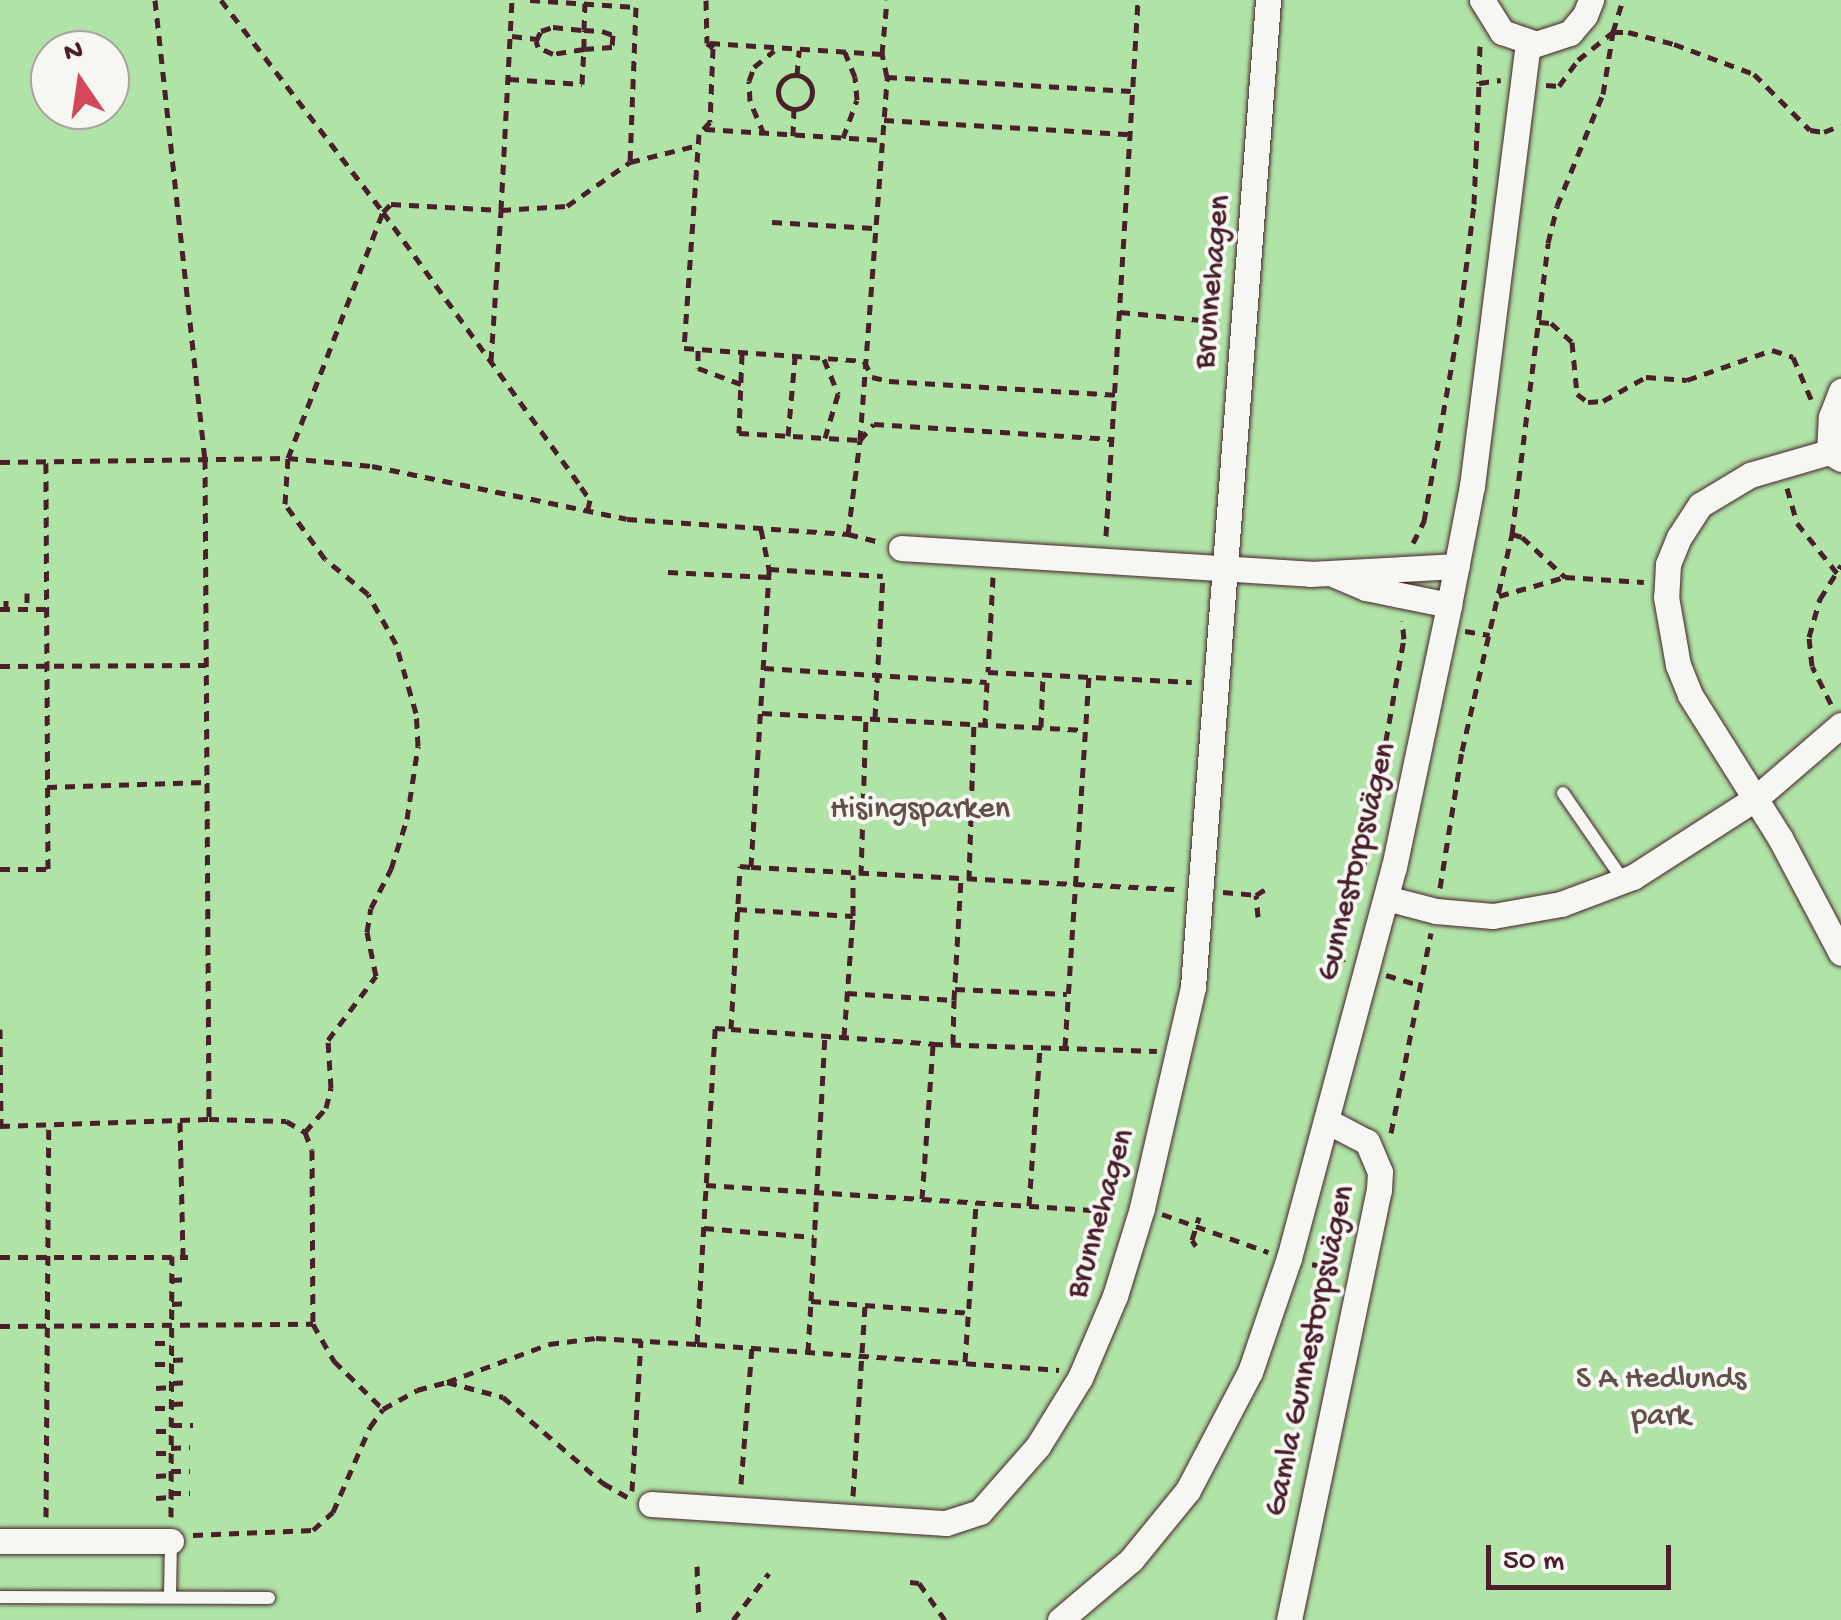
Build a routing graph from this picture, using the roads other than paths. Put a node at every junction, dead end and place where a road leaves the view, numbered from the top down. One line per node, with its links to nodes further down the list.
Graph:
1 (1268, 0): 9 (street, Brunnehagen)
2 (1482, 0): 4 (street)
3 (1591, 0): 4 (street)
4 (1528, 43): 8 (street, Gunnestorpsvägen)
5 (1841, 392): 6 (street)
6 (1835, 455): 14 (street)
7 (901, 548): 9 (street)
8 (1457, 566): 10 (street); 11 (street, Gunnestorpsvägen)
9 (1226, 569): 10 (street); 19 (street, Brunnehagen)
10 (1335, 575): 11 (street)
11 (1449, 605): 16 (street, Gunnestorpsvägen)
12 (1838, 717): 14 (street)
13 (1563, 792): 15 (lane)
14 (1756, 798): 15 (street); 17 (street)
15 (1623, 880): 16 (street)
16 (1386, 898): 18 (street, Gunnestorpsvägen)
17 (1841, 953)
18 (1327, 1121): 25 (street, Gunnestorpsvägen); 26 (street, Gamla Gunnestorpsvägen)
19 (641, 1501)
20 (171, 1540): 21 (street); 23 (lane)
21 (0, 1541)
22 (0, 1597): 23 (lane)
23 (170, 1598): 24 (lane)
24 (269, 1598)
25 (1060, 1620)
26 (1289, 1620)

